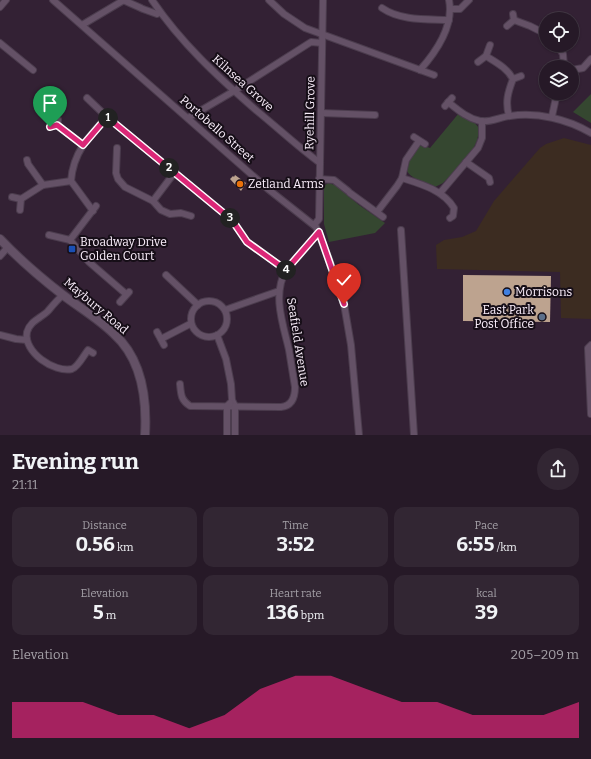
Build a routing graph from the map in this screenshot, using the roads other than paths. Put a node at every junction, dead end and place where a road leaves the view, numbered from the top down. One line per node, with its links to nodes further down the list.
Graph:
1 (6, 0): 9 (street)
2 (53, 0): 14 (street, Portobello Street)
3 (124, 0): 12 (street); 14 (street)
4 (152, 0): 12 (street, Kilnsea Grove)
5 (269, 0): 17 (street)
6 (323, 0): 17 (street, Ryehill Grove)
7 (449, 0): 11 (street)
8 (469, 0): 11 (street)
9 (0, 7)
10 (382, 8): 13 (street)
11 (451, 9): 13 (street)
12 (160, 12): 30 (street, Kilnsea Grove)
13 (449, 20): 26 (street)
14 (82, 25): 39 (street, Portobello Street)
15 (507, 26): 16 (street)
16 (539, 30)
17 (322, 35): 19 (street, Ryehill Grove); 26 (street)
18 (0, 43): 25 (street)
19 (322, 43): 30 (street); 34 (street, Ryehill Grove)
20 (490, 45): 21 (street)
21 (486, 56): 23 (street); 29 (street)
22 (591, 60): 24 (street)
23 (478, 62)
24 (579, 69)
25 (33, 70)
26 (420, 70): 27 (street)
27 (434, 75)
28 (521, 76): 29 (street)
29 (513, 79): 36 (street)
30 (234, 91): 39 (street); 47 (street, Kilnsea Grove)
31 (87, 98): 38 (street)
32 (555, 100): 37 (street)
33 (448, 102): 40 (street)
34 (321, 113): 35 (street); 47 (street, Ryehill Grove)
35 (375, 115)
36 (509, 116): 37 (street); 40 (street)
37 (552, 116): 42 (street)
38 (107, 117): 44 (street); 49 (street)
39 (188, 118): 64 (street, Portobello Street)
40 (482, 122): 46 (street)
41 (50, 127): 44 (street)
42 (591, 133)
43 (424, 144): 51 (street)
44 (83, 145): 53 (street)
45 (117, 148): 58 (street)
46 (466, 162): 50 (street); 55 (street)
47 (320, 163): 52 (street, Ryehill Grove)
48 (22, 168): 54 (street)
49 (175, 172): 58 (street); 72 (street)
50 (494, 172)
51 (402, 178): 55 (street); 60 (street)
52 (320, 179): 60 (street); 64 (street, Ryehill Grove)
53 (70, 181): 54 (street); 68 (street)
54 (43, 185): 57 (street)
55 (440, 193): 63 (street)
56 (12, 197): 57 (street)
57 (21, 199): 59 (street)
58 (154, 202): 61 (street)
59 (20, 210)
60 (377, 212): 62 (street)
61 (191, 216)
62 (383, 216)
63 (450, 218)
64 (314, 225): 66 (street, Portobello Street)
65 (400, 230): 97 (street)
66 (319, 232): 72 (street, Seafield Avenue); 96 (street, Portobello Street)
67 (0, 239): 70 (street, Maybury Road)
68 (70, 240): 69 (street); 76 (street)
69 (52, 242)
70 (8, 248): 71 (street); 75 (street, Maybury Road)
71 (0, 256)
72 (286, 270): 74 (street, Seafield Avenue)
73 (166, 275): 77 (street)
74 (279, 291): 78 (street); 91 (street, Seafield Avenue)
75 (62, 294): 84 (street); 93 (street, Maybury Road)
76 (120, 302)
77 (198, 305): 78 (street); 79 (street)
78 (225, 310): 82 (street)
79 (190, 324): 82 (street); 83 (street)
80 (157, 332): 83 (street)
81 (0, 335): 84 (street)
82 (217, 335): 89 (street)
83 (161, 338): 85 (street)
84 (27, 340): 87 (street)
85 (164, 345)
86 (589, 346): 92 (street)
87 (93, 353)
88 (179, 389): 90 (street, Seafield Avenue)
89 (232, 400): 90 (street); 91 (street)
90 (227, 406): 91 (street, Seafield Avenue); 94 (street)
91 (235, 406): 95 (street)
92 (591, 414)
93 (145, 435)
94 (227, 435)
95 (235, 435)
96 (359, 435)
97 (414, 435)

